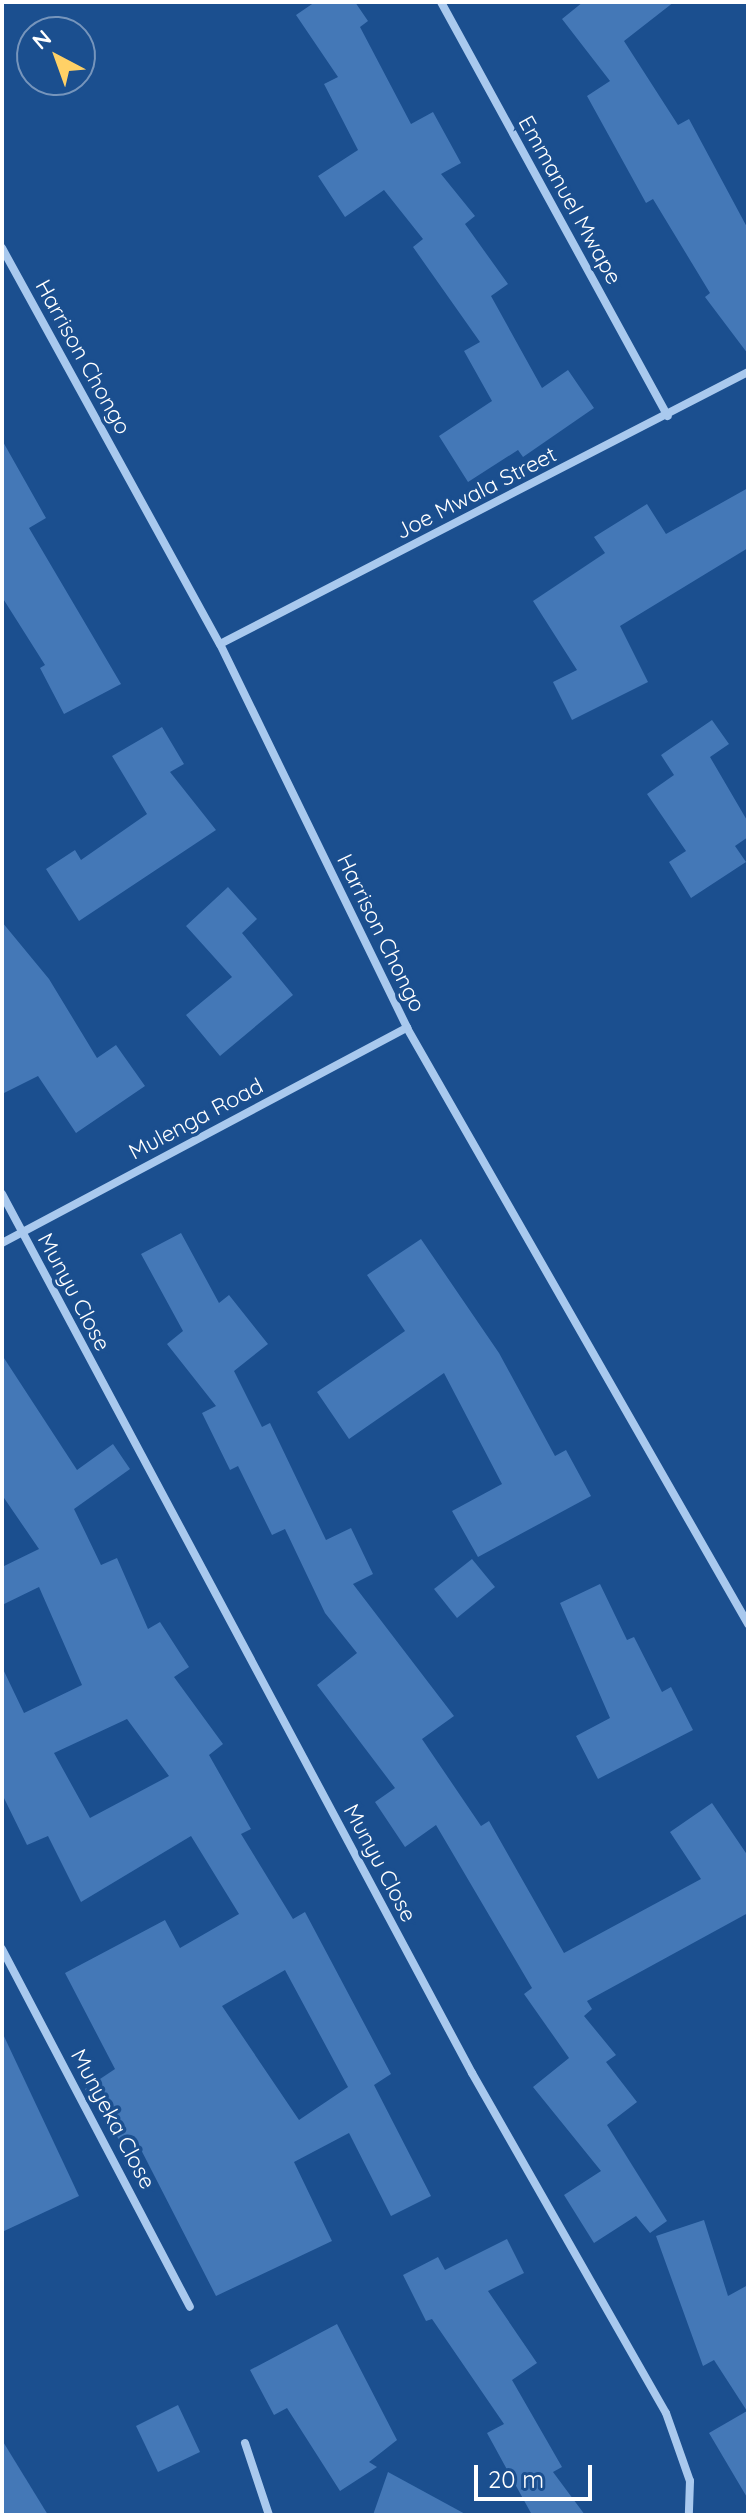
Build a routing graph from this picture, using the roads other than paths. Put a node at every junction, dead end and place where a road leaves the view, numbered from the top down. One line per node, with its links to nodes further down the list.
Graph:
1 (441, 2): 4 (street, Emmanuel Mwape)
2 (2, 248): 5 (street, Harrison Chongo)
3 (748, 372): 4 (street, Joe Mwala Street)
4 (668, 416): 5 (street, Joe Mwala Street)
5 (220, 644): 6 (street, Harrison Chongo)
6 (407, 1028): 8 (street, Mulenga Road); 10 (street, Harrison Chongo)
7 (2, 1194): 8 (street, Munyu Close)
8 (22, 1231): 9 (street, Mulenga Road); 15 (street, Munyu Close)
9 (2, 1243)
10 (748, 1624)
11 (2, 1949): 12 (street, Munyeka Close)
12 (190, 2307)
13 (245, 2443): 14 (street)
14 (269, 2515)
15 (689, 2515)

